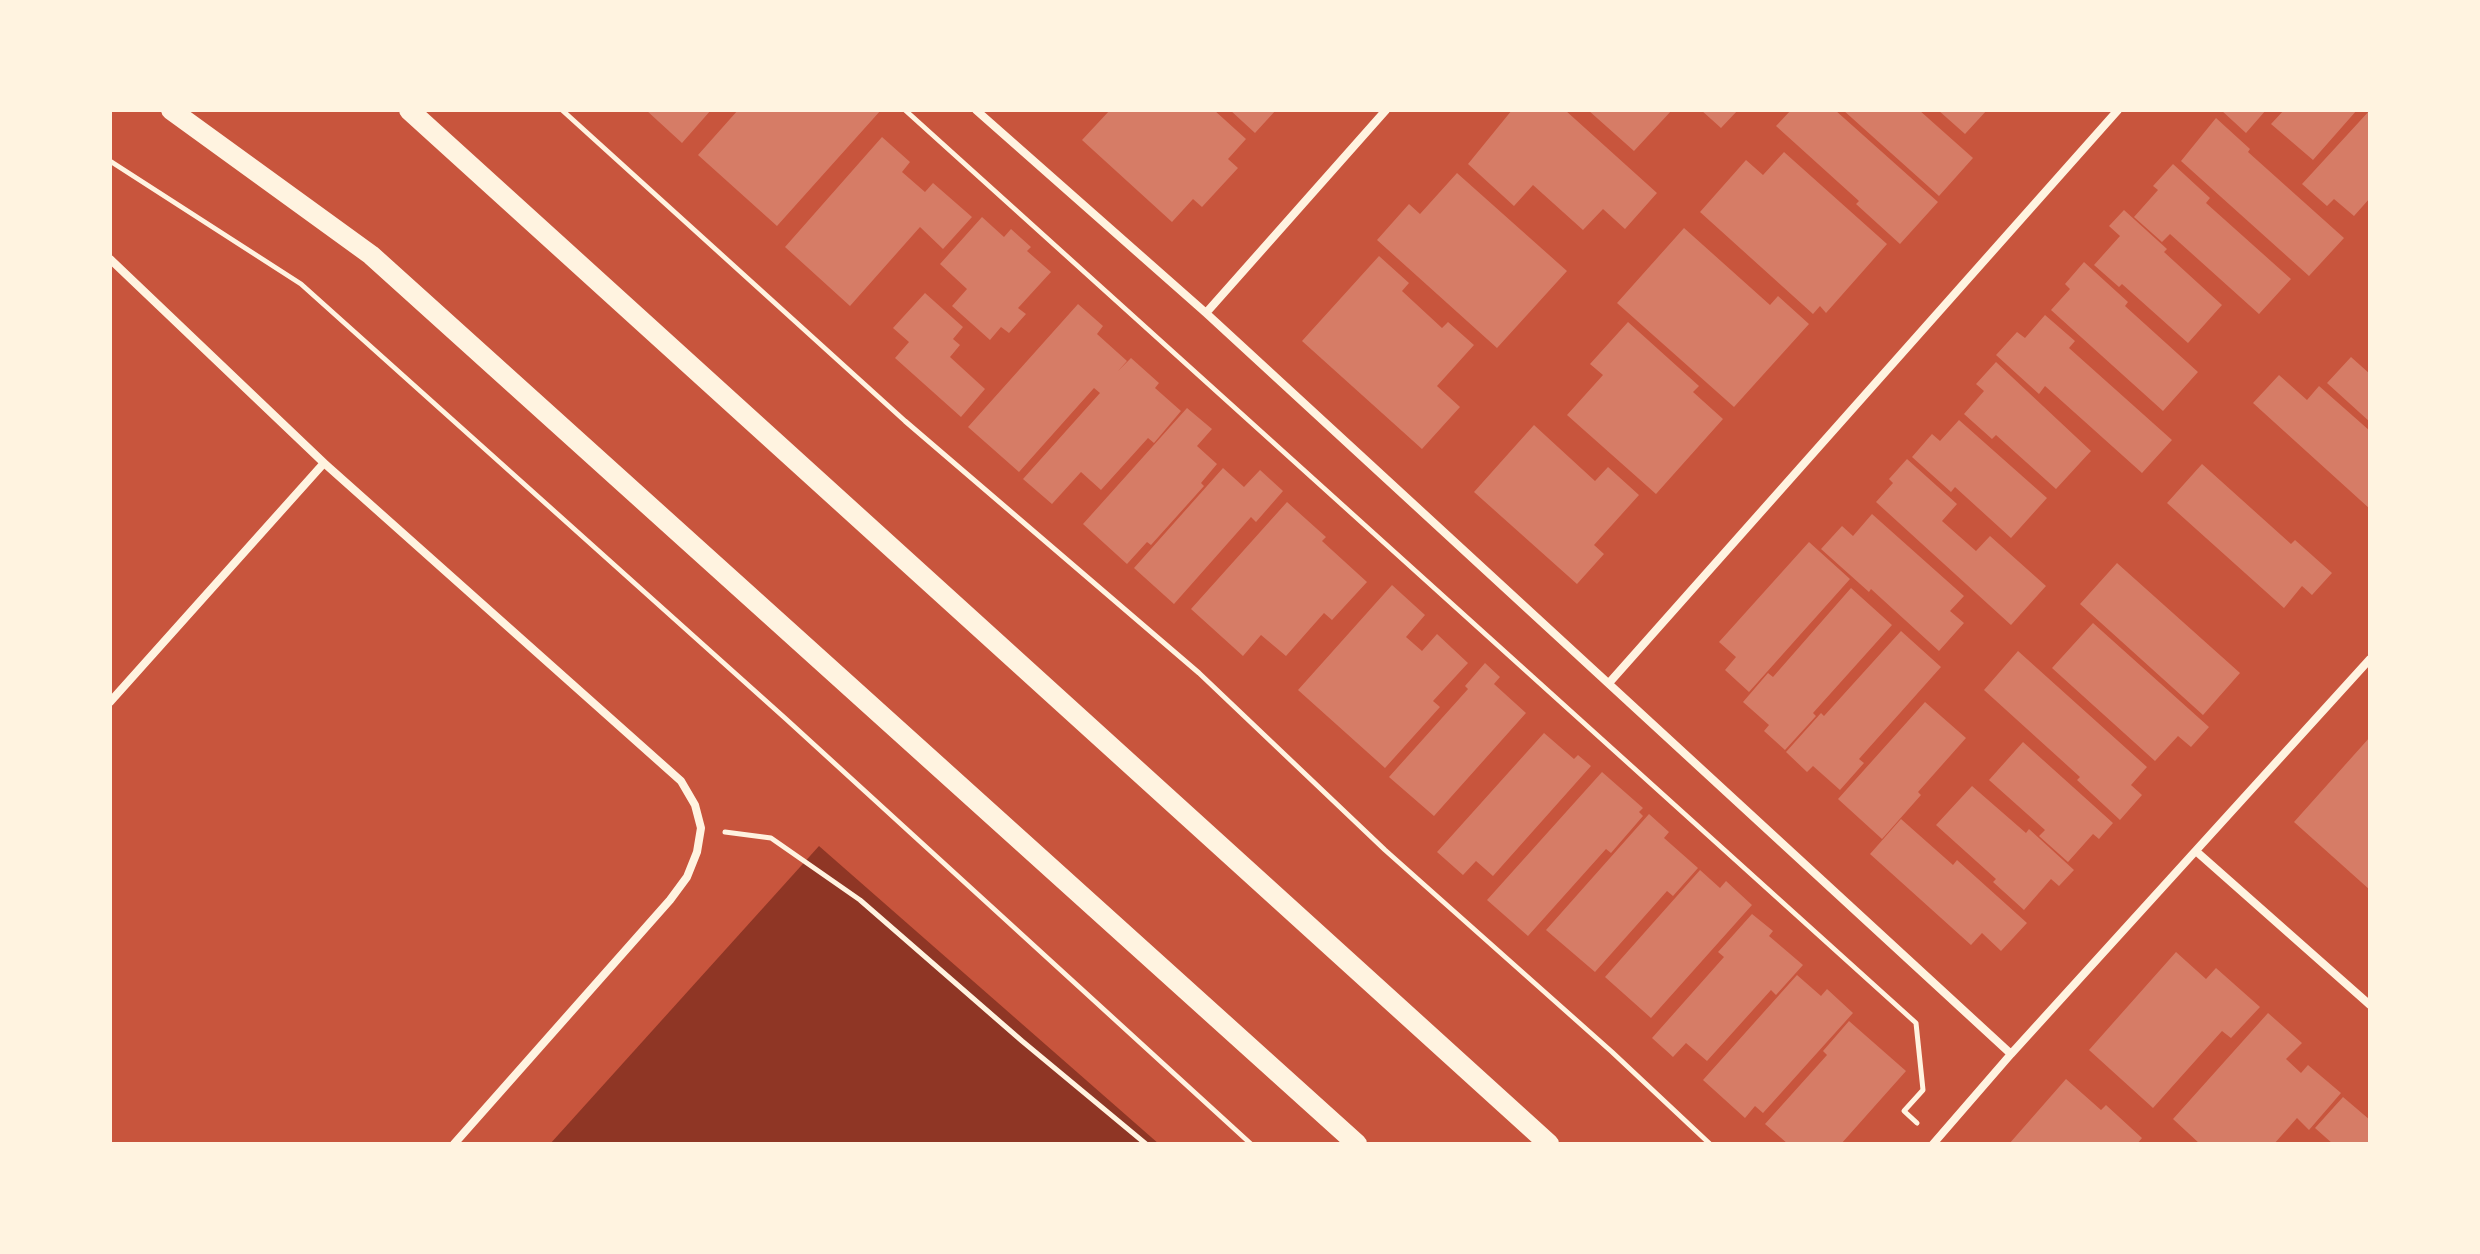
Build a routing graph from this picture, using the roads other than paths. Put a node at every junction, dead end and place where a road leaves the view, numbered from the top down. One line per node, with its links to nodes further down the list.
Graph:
1 (171, 110): 17 (main road)
2 (409, 110): 18 (main road)
3 (976, 110): 7 (street)
4 (1386, 110): 7 (street)
5 (2118, 110): 10 (street)
6 (110, 259): 8 (street)
7 (1206, 313): 10 (street)
8 (324, 463): 11 (street); 16 (street)
9 (2370, 659): 12 (street)
10 (1609, 683): 14 (street)
11 (110, 702)
12 (2197, 852): 13 (street); 14 (street)
13 (2370, 1005)
14 (2011, 1054): 15 (street)
15 (1934, 1142)
16 (454, 1144)
17 (1357, 1144)
18 (1549, 1144)

